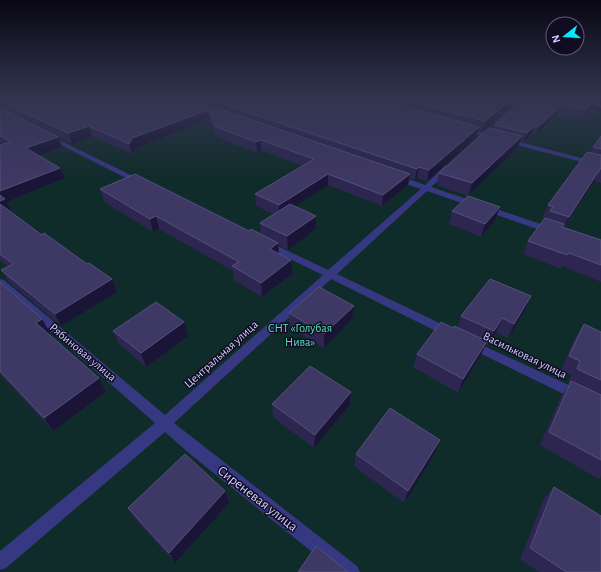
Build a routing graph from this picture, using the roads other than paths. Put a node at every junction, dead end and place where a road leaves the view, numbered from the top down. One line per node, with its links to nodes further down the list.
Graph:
1 (494, 126): 4 (street)
2 (461, 129): 4 (street)
3 (43, 134): 9 (street)
4 (484, 135): 5 (street); 7 (street)
5 (474, 144)
6 (458, 158): 10 (street, Центральная улица)
7 (601, 165)
8 (389, 175): 10 (street)
9 (150, 187)
10 (426, 188): 11 (street); 13 (street, Центральная улица)
11 (557, 233)
12 (258, 240): 13 (street, Васильковая улица)
13 (329, 275): 15 (street, Васильковая улица); 16 (street, Центральная улица)
14 (0, 282): 16 (street, Рябиновая улица)
15 (601, 406)
16 (165, 423): 17 (street, Центральная улица); 18 (street, Сиреневая улица)
17 (0, 562)
18 (351, 572)

